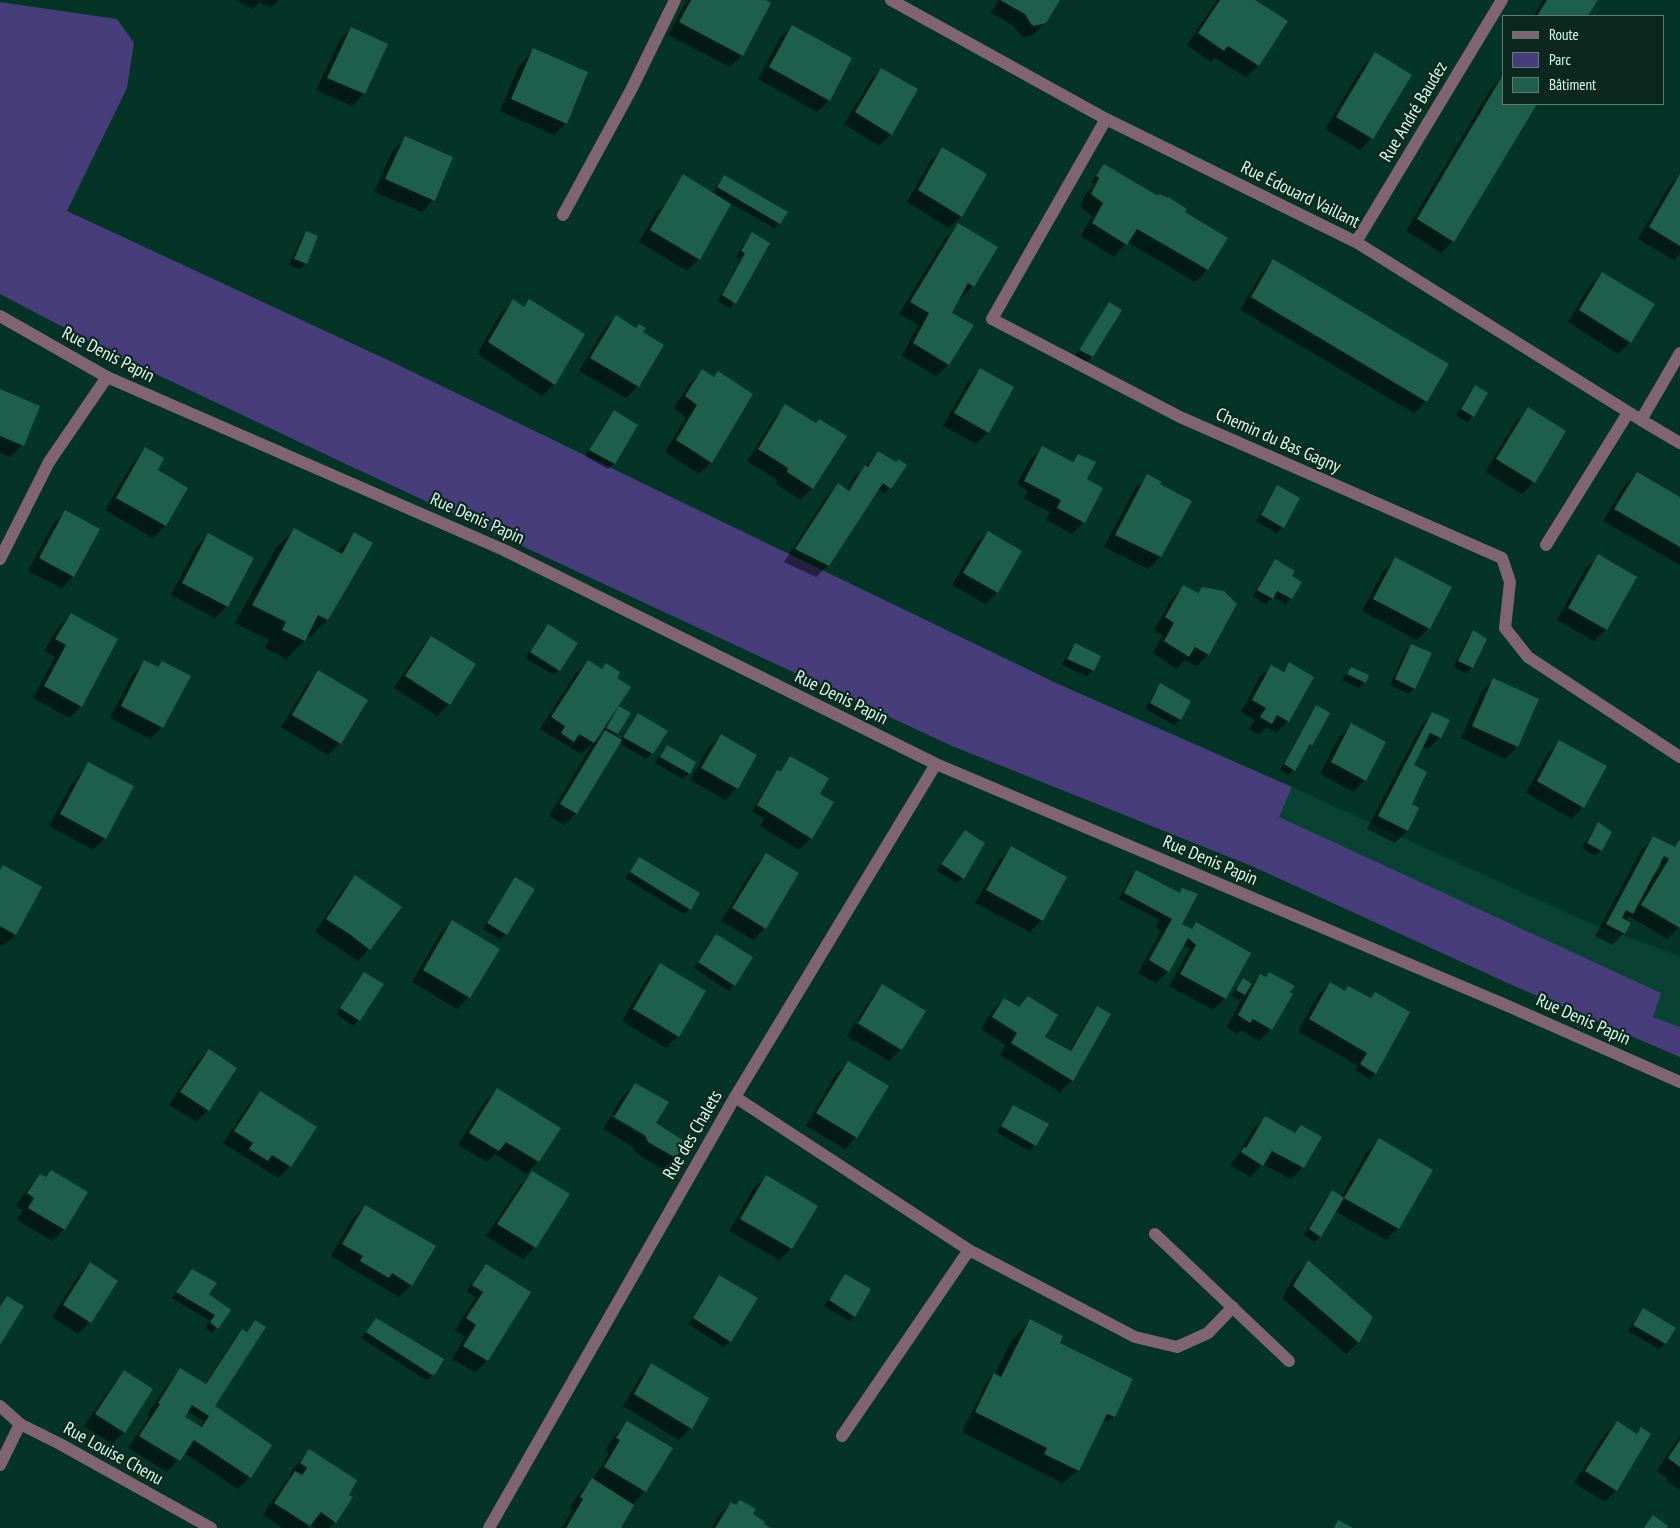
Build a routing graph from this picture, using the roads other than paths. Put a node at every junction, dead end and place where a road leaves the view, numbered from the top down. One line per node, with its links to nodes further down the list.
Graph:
1 (675, 0): 5 (street)
2 (892, 0): 4 (street, Rue Édouard Vaillant)
3 (1502, 0): 6 (street, Rue André Baudez)
4 (1106, 119): 6 (street, Rue Édouard Vaillant); 15 (street, Chemin du Bas Gagny)
5 (563, 215)
6 (1356, 242): 10 (street, Rue Édouard Vaillant)
7 (0, 316): 9 (street, Rue Denis Papin)
8 (1680, 353): 11 (street)
9 (107, 378): 14 (street); 16 (street, Rue Denis Papin)
10 (1628, 412): 11 (street, Rue Édouard Vaillant); 13 (street)
11 (1640, 420): 12 (street, Rue Édouard Vaillant)
12 (1680, 443)
13 (1546, 545)
14 (0, 559)
15 (1680, 757)
16 (936, 764): 17 (street, Rue Denis Papin); 18 (street, Rue des Chalets)
17 (1680, 1082)
18 (735, 1097): 20 (street); 28 (street, Rue des Chalets)
19 (1156, 1234): 21 (street)
20 (969, 1250): 21 (street); 25 (street)
21 (1233, 1307): 22 (street)
22 (1289, 1360)
23 (0, 1406): 24 (street, Rue Louise Chenu)
24 (20, 1424): 26 (street); 27 (street, Rue Louise Chenu)
25 (842, 1436)
26 (0, 1465)
27 (211, 1528)
28 (489, 1528)

